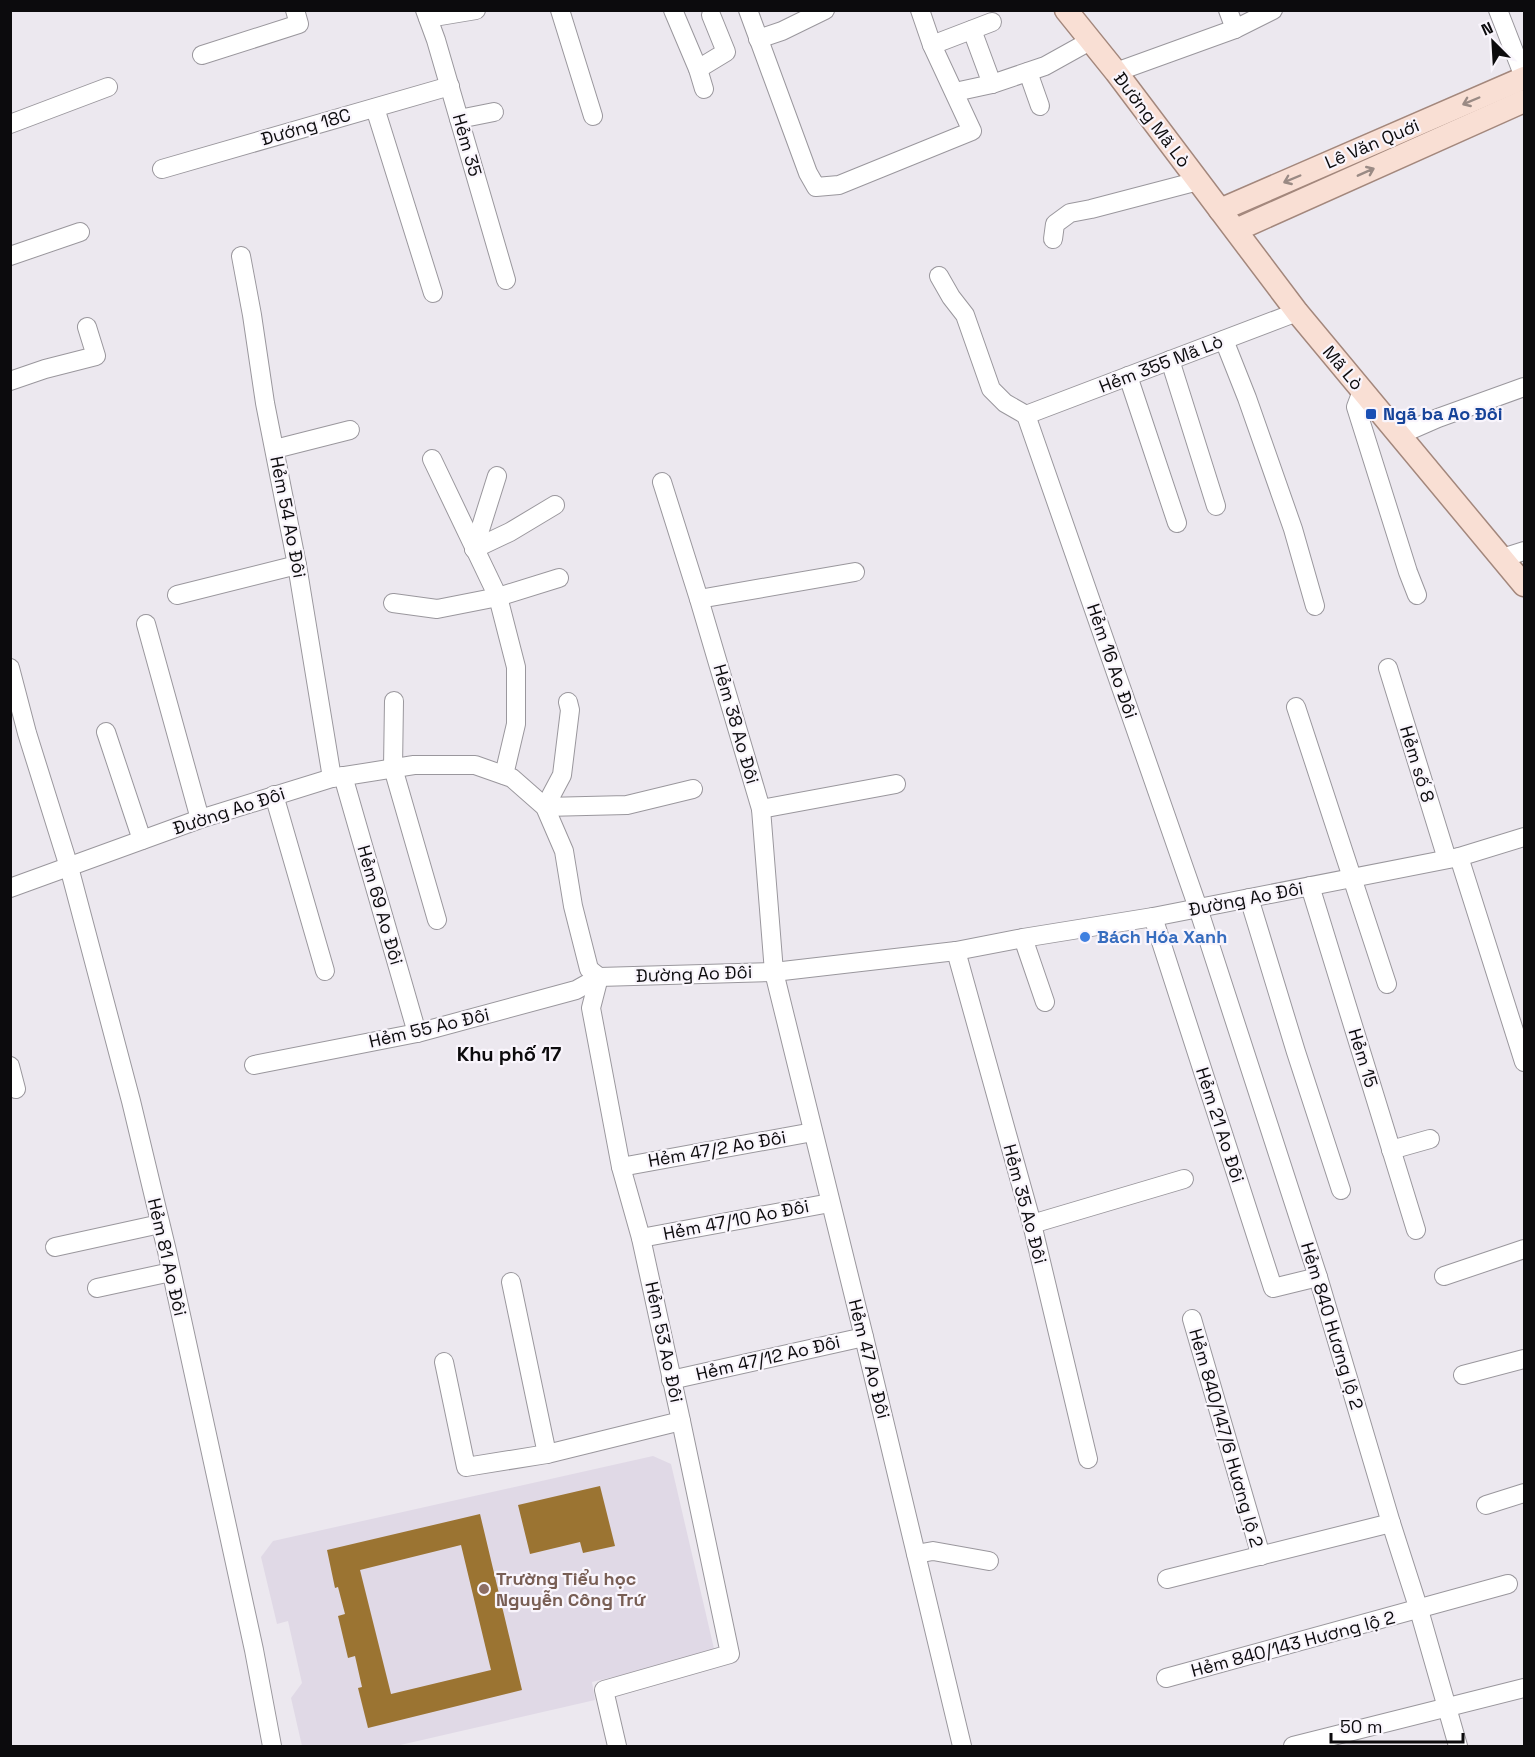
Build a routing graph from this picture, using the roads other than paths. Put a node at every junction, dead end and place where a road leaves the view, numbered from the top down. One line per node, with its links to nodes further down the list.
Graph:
1 (295, 10): 20 (street)
2 (477, 10): 12 (street)
3 (560, 10): 34 (street)
4 (673, 10): 21 (street)
5 (748, 10): 17 (street)
6 (825, 10): 17 (street)
7 (920, 10): 19 (street)
8 (1066, 10): 18 (main road, Đường Mã Lò)
9 (1228, 10): 16 (street)
10 (1273, 10): 16 (street)
11 (1498, 10): 24 (street)
12 (427, 14): 26 (street, Hẻm 35)
13 (711, 15): 21 (street)
14 (992, 22): 15 (street)
15 (972, 30): 19 (street); 25 (street)
16 (1235, 30): 23 (street)
17 (758, 39): 29 (street)
18 (1090, 41): 22 (street); 23 (main road, Đường Mã Lò)
19 (932, 45): 29 (street)
20 (202, 55)
21 (698, 69): 28 (street)
22 (1028, 72): 25 (street); 31 (street)
23 (1116, 72): 38 (main road, Đường Mã Lò)
24 (1524, 78): 39 (main road, Lê Văn Quới, one-way to 39)
25 (992, 84): 29 (street)
26 (450, 86): 32 (street, Đướng 18C); 35 (street, Hẻm 35)
27 (108, 87): 36 (street)
28 (704, 89)
29 (955, 92)
30 (1524, 101): 40 (main road, Lê Văn Quới, one-way to 30)
31 (1040, 106)
32 (375, 108): 37 (street, Đướng 18C); 47 (street)
33 (494, 112): 35 (street)
34 (593, 116)
35 (459, 119): 46 (street, Hẻm 35)
36 (10, 124)
37 (162, 169)
38 (1198, 182): 39 (main road, Đường Mã Lò); 42 (street)
39 (1220, 210): 40 (main road, Đường Mã Lò)
40 (1236, 230): 48 (main road, Mã Lò)
41 (80, 232): 43 (street)
42 (1053, 238)
43 (10, 256)
44 (241, 256): 59 (street, Hẻm 54 Ao Đôi)
45 (939, 276): 56 (street)
46 (506, 280)
47 (434, 293)
48 (1297, 312): 50 (street, Hẻm 355 Mã Lò); 55 (main road, Mã Lò)
49 (87, 327): 53 (street)
50 (1224, 340): 51 (street, Hẻm 355 Mã Lò); 78 (street)
51 (1170, 360): 52 (street, Hẻm 355 Mã Lò); 64 (street)
52 (1128, 376): 56 (street, Hẻm 355 Mã Lò); 65 (street)
53 (10, 381)
54 (1524, 387): 58 (street)
55 (1362, 391): 58 (main road, Mã Lò); 74 (street)
56 (1026, 415): 103 (street, Hẻm 16 Ao Đôi)
57 (350, 430): 59 (street)
58 (1399, 435): 68 (main road, Mã Lò)
59 (275, 449): 69 (street, Hẻm 54 Ao Đôi)
60 (432, 459): 66 (street)
61 (496, 476): 66 (street)
62 (662, 482): 76 (street, Hẻm 38 Ao Đôi)
63 (555, 505): 66 (street)
64 (1216, 506)
65 (1177, 523)
66 (474, 549): 75 (street)
67 (1524, 551): 68 (street)
68 (1502, 558): 72 (main road, Mã Lò)
69 (297, 565): 73 (street); 88 (street, Hẻm 54 Ao Đôi)
70 (855, 572): 76 (street)
71 (558, 578): 75 (street)
72 (1524, 585)
73 (177, 595)
74 (1417, 595)
75 (498, 597): 77 (street); 87 (street)
76 (699, 599): 93 (street, Hẻm 38 Ao Đôi)
77 (393, 603)
78 (1315, 606)
79 (146, 624): 94 (street)
80 (10, 668): 98 (street, Hẻm 81 Ao Đôi)
81 (1388, 668): 97 (street, Hẻm số 8)
82 (394, 702): 86 (street)
83 (568, 702): 92 (street)
84 (1296, 707): 99 (street)
85 (106, 732): 96 (street)
86 (393, 768): 87 (street, Đường Ao Đôi); 88 (street, Đường Ao Đôi); 105 (street)
87 (504, 776): 92 (street, Đường Ao Đôi)
88 (337, 777): 91 (street, Đường Ao Đôi); 113 (street, Hẻm 69 Ao Đôi)
89 (896, 784): 93 (street)
90 (693, 789): 92 (street)
91 (274, 795): 94 (street, Đường Ao Đôi); 108 (street)
92 (546, 807): 110 (street, Đường Ao Đôi)
93 (761, 809): 109 (street, Hẻm 38 Ao Đôi)
94 (200, 819): 96 (street, Đường Ao Đôi)
95 (1524, 837): 97 (street, Đường Ao Đôi)
96 (142, 840): 98 (street, Đường Ao Đôi)
97 (1453, 858): 99 (street, Đường Ao Đôi); 114 (street, Hẻm số 8)
98 (69, 867): 101 (street, Đường Ao Đôi); 125 (street, Hẻm 81 Ao Đôi)
99 (1352, 878): 100 (street, Đường Ao Đôi); 111 (street)
100 (1310, 886): 102 (street, Đường Ao Đôi); 120 (street, Hẻm 15)
101 (10, 888)
102 (1249, 898): 103 (street, Đường Ao Đôi); 123 (street)
103 (1198, 908): 104 (street, Đường Ao Đôi); 132 (street, Hẻm 840 Hương lộ 2)
104 (1153, 918): 106 (street, Đường Ao Đôi); 132 (street, Hẻm 21 Ao Đôi)
105 (437, 920)
106 (1023, 938): 107 (street, Đường Ao Đôi); 112 (street)
107 (956, 951): 109 (street, Đường Ao Đôi); 126 (street, Hẻm 35 Ao Đôi)
108 (325, 971)
109 (774, 972): 110 (street, Đường Ao Đôi); 118 (street, Hẻm 47 Ao Đôi)
110 (599, 977): 113 (street, Hẻm 55 Ao Đôi); 121 (street, Hẻm 53 Ao Đôi)
111 (1387, 984)
112 (1045, 1002)
113 (417, 1033): 115 (street, Hẻm 55 Ao Đôi)
114 (1524, 1062)
115 (254, 1065)
116 (10, 1066): 117 (street)
117 (16, 1089)
118 (813, 1132): 121 (street, Hẻm 47/2 Ao Đôi); 124 (street, Hẻm 47 Ao Đôi)
119 (1430, 1139): 120 (street)
120 (1391, 1150): 127 (street, Hẻm 15)
121 (621, 1167): 128 (street, Hẻm 53 Ao Đôi)
122 (1184, 1179): 126 (street)
123 (1341, 1190)
124 (830, 1203): 128 (street, Hẻm 47/10 Ao Đôi); 137 (street, Hẻm 47 Ao Đôi)
125 (160, 1224): 129 (street); 131 (street, Hẻm 81 Ao Đôi)
126 (1032, 1224): 144 (street, Hẻm 35 Ao Đôi)
127 (1416, 1230)
128 (641, 1238): 141 (street, Hẻm 53 Ao Đôi)
129 (55, 1247)
130 (1524, 1249): 133 (street)
131 (171, 1272): 135 (street); 157 (street, Hẻm 81 Ao Đôi)
132 (1318, 1276): 147 (street, Hẻm 840 Hương lộ 2)
133 (1444, 1276)
134 (511, 1282): 143 (street)
135 (97, 1288)
136 (1192, 1319): 149 (street, Hẻm 840/147/6 Hương lộ 2)
137 (864, 1337): 141 (street, Hẻm 47/12 Ao Đôi); 148 (street, Hẻm 47 Ao Đôi)
138 (1524, 1359): 140 (street)
139 (444, 1362): 143 (street, Hẻm 53 Ao Đôi)
140 (1463, 1375)
141 (671, 1380): 142 (street, Hẻm 53 Ao Đôi)
142 (681, 1421): 143 (street, Hẻm 53 Ao Đôi); 158 (street)
143 (547, 1454)
144 (1089, 1459)
145 (1524, 1493): 146 (street)
146 (1486, 1505)
147 (1392, 1523): 149 (street); 153 (street, Hẻm 840 Hương lộ 2)
148 (916, 1554): 150 (street); 159 (street, Hẻm 47 Ao Đôi)
149 (1261, 1556): 151 (street)
150 (990, 1562)
151 (1167, 1579)
152 (1508, 1584): 153 (street, Hẻm 840/143 Hương lộ 2)
153 (1419, 1610): 154 (street, Hẻm 840/143 Hương lộ 2); 156 (street, Hẻm 840 Hương lộ 2)
154 (1166, 1678)
155 (1524, 1688): 156 (street)
156 (1448, 1707): 160 (street); 161 (street, Hẻm 840 Hương lộ 2)
157 (272, 1746)
158 (617, 1746)
159 (962, 1746)
160 (1293, 1746)
161 (1458, 1746)

